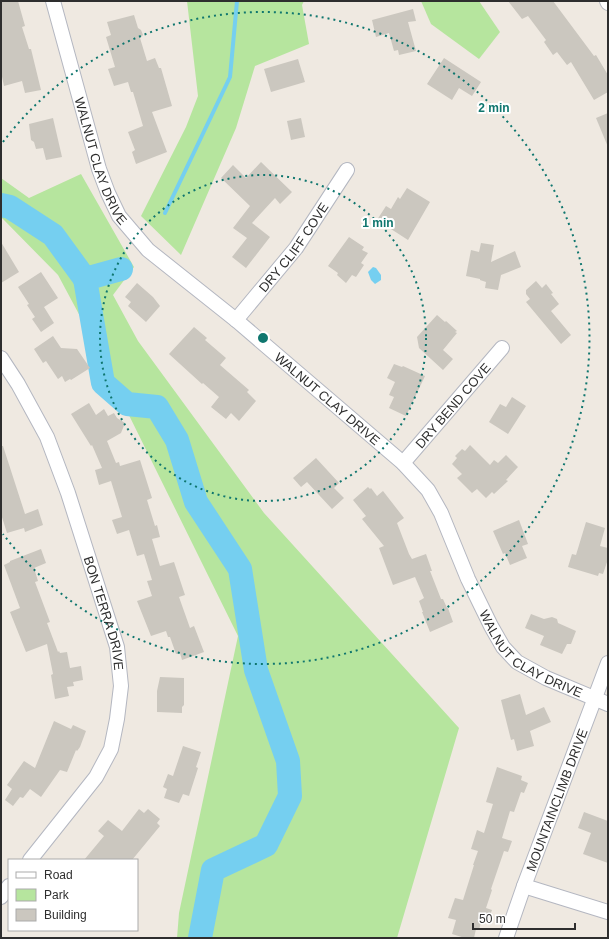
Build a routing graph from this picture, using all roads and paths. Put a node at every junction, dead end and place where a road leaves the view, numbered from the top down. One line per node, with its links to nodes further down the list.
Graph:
1 (53, 1): 3 (street, WALNUT CLAY DRIVE)
2 (347, 170): 3 (street, DRY CLIFF COVE)
3 (236, 320): 6 (street, WALNUT CLAY DRIVE)
4 (502, 348): 6 (street, DRY BEND COVE)
5 (1, 358): 10 (street, BON TERRA DRIVE)
6 (403, 463): 8 (street, WALNUT CLAY DRIVE)
7 (608, 663): 8 (street, MOUNTAINCLIMB DRIVE)
8 (594, 699): 9 (street, WALNUT CLAY DRIVE); 11 (street, MOUNTAINCLIMB DRIVE)
9 (608, 704)
10 (31, 859)
11 (524, 886): 14 (street); 15 (street, MOUNTAINCLIMB DRIVE)
12 (8, 887): 13 (street)
13 (1, 897)
14 (608, 912)
15 (506, 938)

